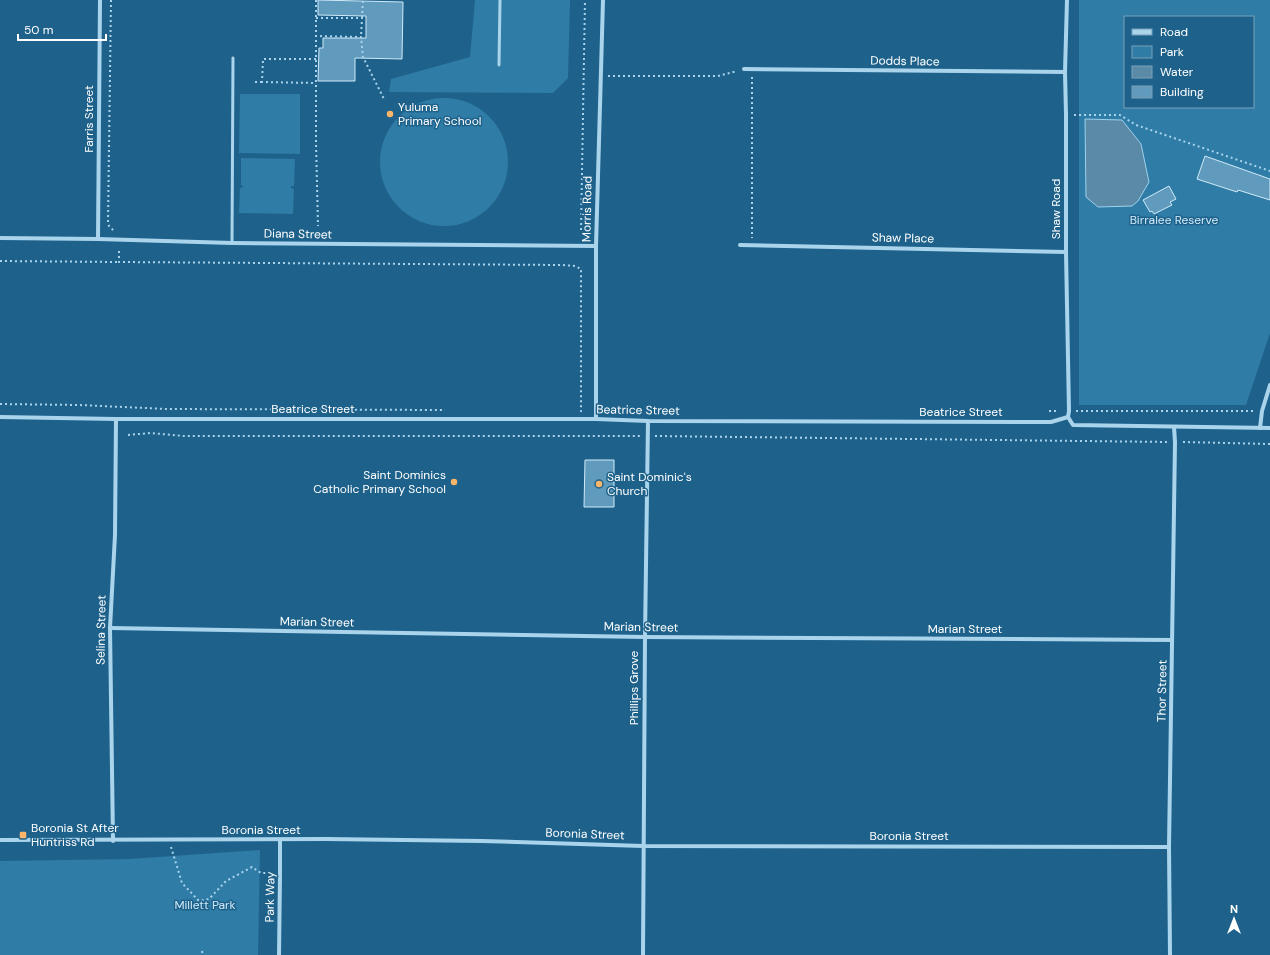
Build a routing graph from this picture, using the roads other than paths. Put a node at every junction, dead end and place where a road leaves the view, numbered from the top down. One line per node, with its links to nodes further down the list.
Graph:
1 (100, 0): 10 (street, Farris Street)
2 (500, 0): 6 (lane)
3 (602, 0): 13 (street, Morris Road)
4 (1067, 0): 8 (street, Shaw Road)
5 (233, 58): 11 (lane)
6 (500, 65)
7 (744, 70): 8 (street, Dodds Place)
8 (1065, 72): 14 (street, Shaw Road)
9 (0, 238): 10 (street, Diana Street)
10 (98, 239): 11 (street, Diana Street)
11 (232, 243): 13 (street, Diana Street)
12 (740, 245): 14 (street, Shaw Place)
13 (596, 246): 19 (street, Morris Road)
14 (1066, 252): 17 (street, Shaw Road)
15 (1270, 385): 22 (street)
16 (0, 417): 18 (street, Beatrice Street)
17 (1068, 417): 20 (street, Beatrice Street); 21 (street)
18 (116, 419): 19 (street, Beatrice Street); 24 (street, Selina Street)
19 (596, 419): 20 (street, Beatrice Street)
20 (648, 421): 25 (street, Phillips Grove)
21 (1174, 427): 22 (street); 26 (street, Thor Street)
22 (1260, 428): 23 (street)
23 (1270, 428)
24 (110, 628): 25 (street, Marian Street); 29 (street, Selina Street)
25 (645, 637): 26 (street, Marian Street); 30 (street, Phillips Grove)
26 (1172, 640): 31 (street, Thor Street)
27 (0, 840): 29 (street, Boronia Street)
28 (280, 840): 29 (street, Boronia Street); 30 (street, Boronia Street); 32 (street, Park Way)
29 (113, 841)
30 (644, 846): 31 (street, Boronia Street); 33 (street, Phillips Grove)
31 (1169, 847): 34 (street, Thor Street)
32 (278, 955)
33 (643, 955)
34 (1170, 955)

